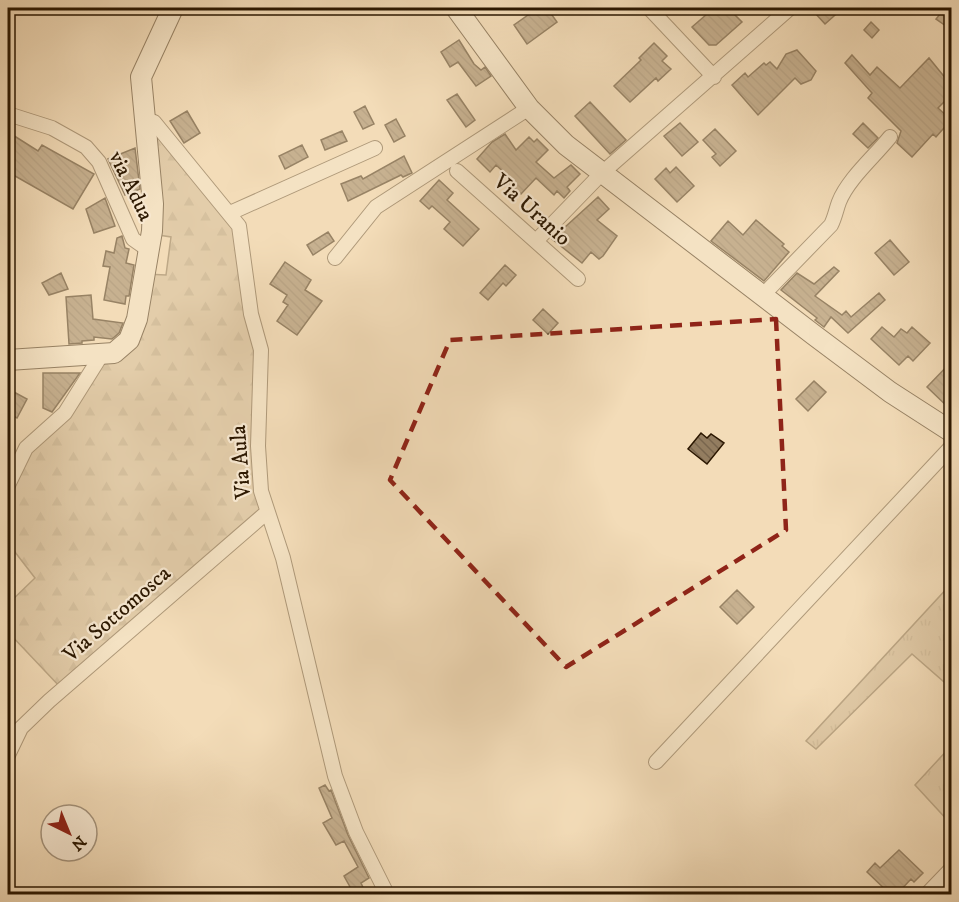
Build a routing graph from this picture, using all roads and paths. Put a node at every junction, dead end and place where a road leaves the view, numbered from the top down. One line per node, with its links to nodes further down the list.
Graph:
1 (173, 8): 8 (main road)
2 (456, 8): 6 (main road)
3 (649, 8): 5 (street)
4 (790, 8): 5 (street)
5 (714, 77): 12 (street)
6 (530, 108): 12 (main road); 16 (street)
7 (8, 114): 15 (street, via Adua)
8 (143, 118): 13 (street, Via Aula); 15 (main road)
9 (890, 137): 18 (street)
10 (375, 148): 13 (street)
11 (457, 171): 14 (street, Via Uranio)
12 (602, 173): 14 (street); 18 (main road)
13 (230, 213): 24 (street, Via Aula)
14 (536, 241): 17 (street, Via Uranio)
15 (150, 251): 19 (main road)
16 (334, 258)
17 (578, 279)
18 (762, 296): 21 (main road)
19 (102, 354): 20 (main road); 23 (street)
20 (8, 360)
21 (951, 432)
22 (951, 446): 26 (street)
23 (8, 485)
24 (266, 513): 25 (street, Via Sottomosca); 28 (street, Via Aula)
25 (8, 755)
26 (656, 762)
27 (951, 868): 29 (street)
28 (387, 894)
29 (927, 894)

